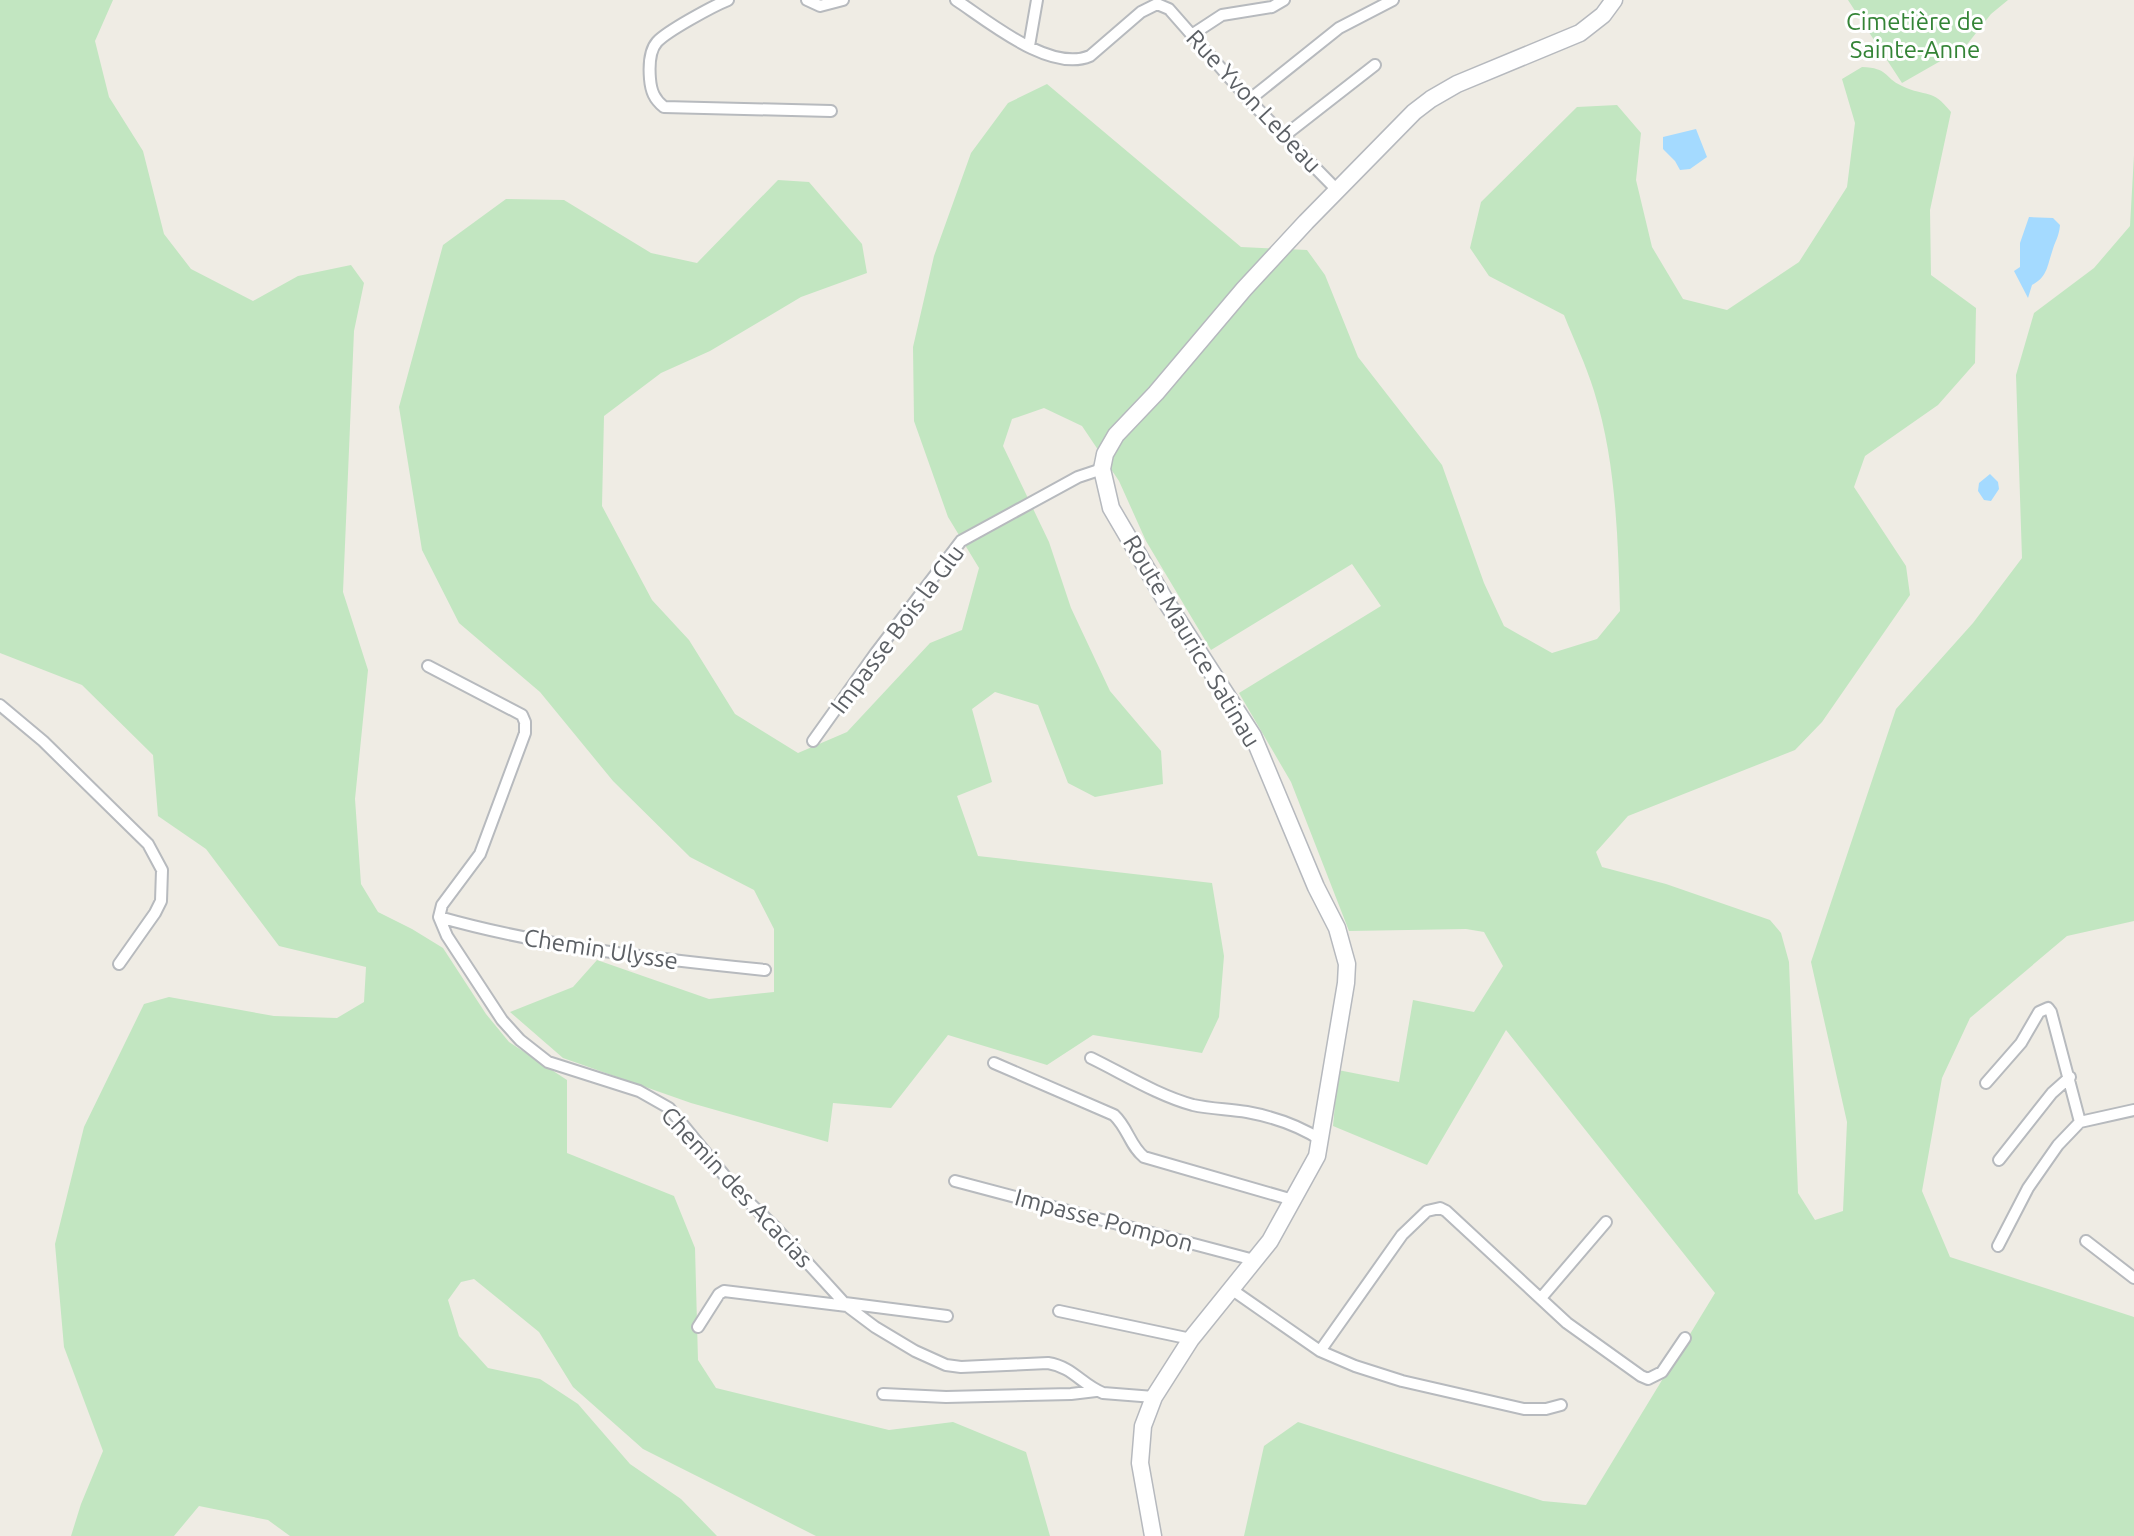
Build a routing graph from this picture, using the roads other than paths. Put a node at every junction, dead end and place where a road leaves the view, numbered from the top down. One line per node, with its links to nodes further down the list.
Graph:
1 (728, 0): 13 (street)
2 (807, 0): 3 (street)
3 (843, 0)
4 (956, 0): 10 (street, Rue Yvon Lebeau)
5 (1037, 0): 10 (street)
6 (1284, 0): 9 (street)
7 (1393, 0): 12 (street)
8 (1614, 0): 15 (main road)
9 (1193, 34): 10 (street, Rue Yvon Lebeau); 12 (street, Rue Yvon Lebeau)
10 (1029, 46)
11 (1374, 65): 14 (street)
12 (1249, 100): 14 (street, Rue Yvon Lebeau)
13 (831, 111)
14 (1284, 136): 15 (street, Rue Yvon Lebeau)
15 (1337, 190): 16 (main road)
16 (1102, 470): 19 (street, Impasse Bois la Glu); 29 (main road, Route Maurice Satinau)
17 (428, 666): 20 (street)
18 (0, 705): 21 (street)
19 (813, 741)
20 (439, 917): 22 (street, Chemin Ulysse); 40 (street, Chemin des Acacias)
21 (119, 964)
22 (765, 970)
23 (1091, 1058): 29 (street)
24 (994, 1063): 32 (street)
25 (2070, 1077): 26 (street); 28 (street); 30 (street)
26 (1986, 1083)
27 (2134, 1111): 28 (street)
28 (2080, 1122): 35 (street)
29 (1321, 1140): 32 (main road, Route Maurice Satinau)
30 (1999, 1160)
31 (955, 1181): 36 (street, Impasse Pompon)
32 (1293, 1200): 36 (main road, Route Maurice Satinau)
33 (1606, 1222): 39 (street)
34 (2086, 1241): 37 (street)
35 (1997, 1246)
36 (1254, 1260): 38 (main road, Route Maurice Satinau)
37 (2134, 1278)
38 (1231, 1289): 45 (main road, Route Maurice Satinau); 46 (street)
39 (1541, 1298): 44 (street); 46 (street)
40 (846, 1305): 42 (street); 43 (street); 47 (street, Chemin des Acacias)
41 (1059, 1311): 45 (street)
42 (947, 1316)
43 (698, 1327)
44 (1685, 1338)
45 (1191, 1339): 49 (main road, Route Maurice Satinau)
46 (1320, 1351): 50 (street)
47 (1096, 1391): 48 (street); 49 (street)
48 (883, 1394)
49 (1154, 1397): 51 (main road, Route Maurice Satinau)
50 (1560, 1405)
51 (1153, 1536)

